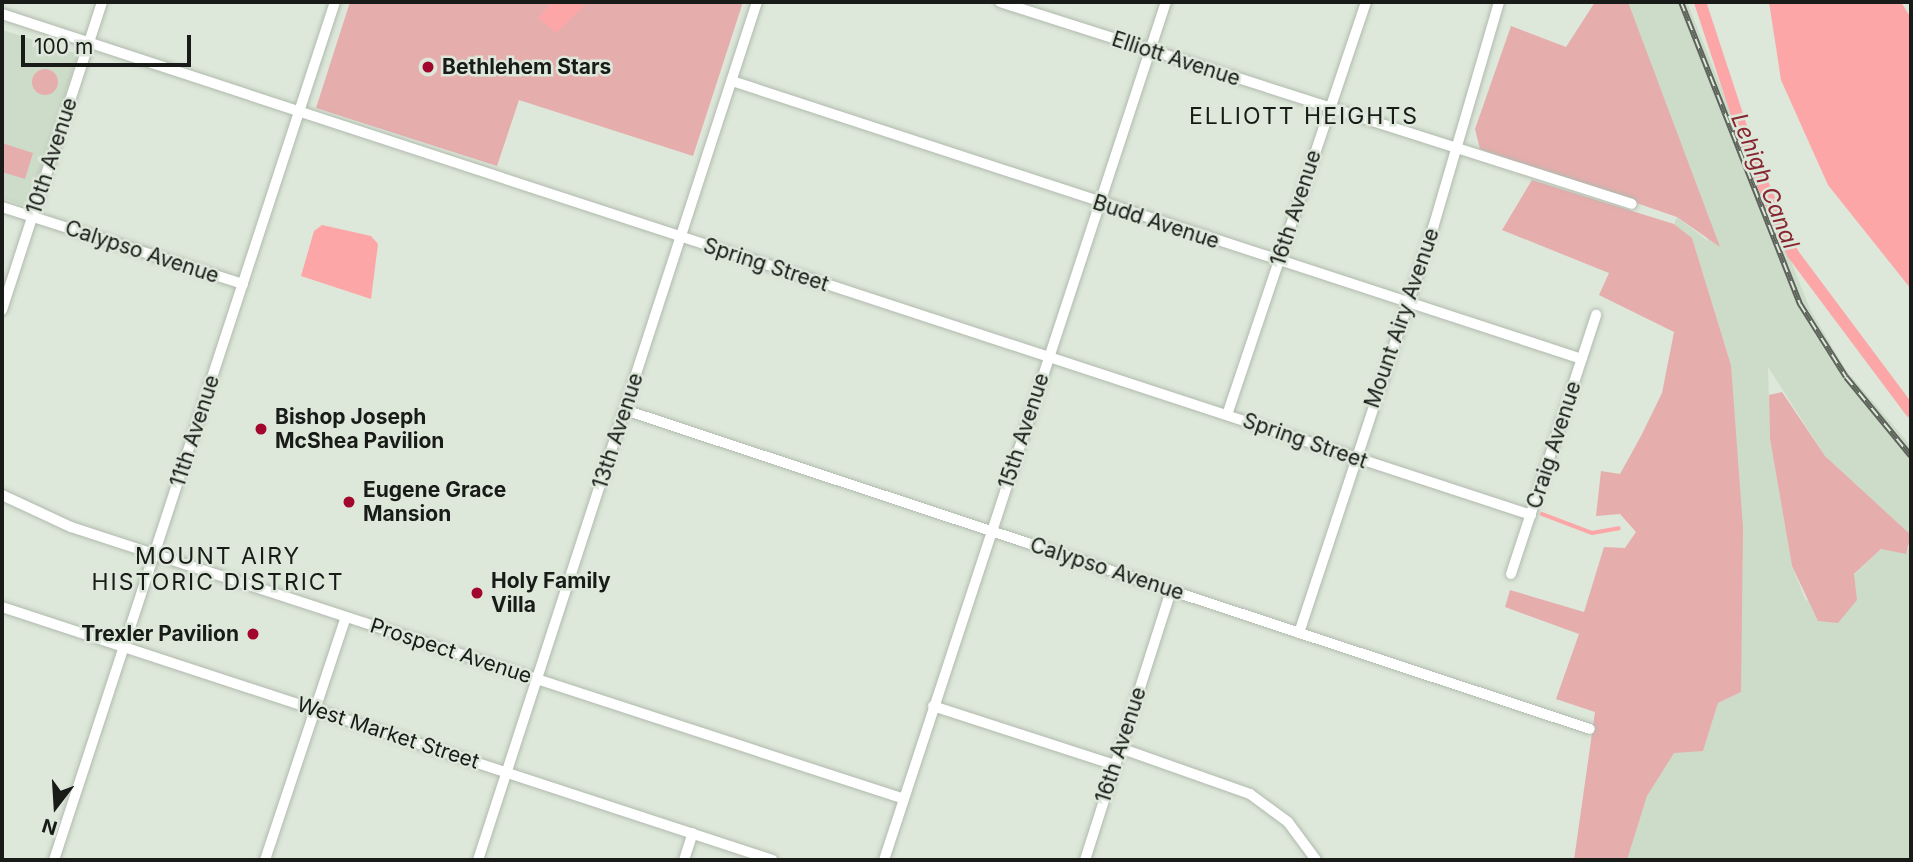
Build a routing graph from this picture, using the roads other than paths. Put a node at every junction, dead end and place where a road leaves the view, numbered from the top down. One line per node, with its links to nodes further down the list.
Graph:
1 (102, 2): 9 (street, 10th Avenue)
2 (335, 2): 12 (street, 11th Avenue)
3 (757, 2): 11 (street, 13th Avenue)
4 (1000, 2): 10 (street, Elliott Avenue)
5 (1166, 2): 10 (street, 15th Avenue)
6 (1366, 2): 13 (street, 16th Avenue)
7 (1499, 2): 14 (street, Mount Airy Avenue)
8 (2, 15): 9 (street, Spring Street)
9 (88, 43): 12 (street, Spring Street); 18 (street, 10th Avenue)
10 (1150, 51): 13 (street, Elliott Avenue); 15 (street, 15th Avenue)
11 (732, 81): 15 (street, Budd Avenue); 19 (street, 13th Avenue)
12 (299, 110): 19 (street, Spring Street); 21 (street, 11th Avenue)
13 (1329, 110): 14 (street, Elliott Avenue); 20 (street, 16th Avenue)
14 (1457, 149): 16 (street, Elliott Avenue); 22 (street, Mount Airy Avenue)
15 (1099, 204): 20 (street, Budd Avenue); 25 (street, 15th Avenue)
16 (1632, 204)
17 (2, 207): 18 (street, Calypso Avenue)
18 (32, 217): 21 (street, Calypso Avenue); 23 (street, 10th Avenue)
19 (680, 236): 25 (street, Spring Street); 27 (street, 13th Avenue)
20 (1279, 260): 22 (street, Budd Avenue); 28 (street, 16th Avenue)
21 (243, 284): 33 (street, 11th Avenue)
22 (1406, 303): 26 (street, Budd Avenue); 29 (street, Mount Airy Avenue)
23 (2, 310)
24 (1596, 315): 26 (street, Craig Avenue)
25 (1048, 357): 28 (street, Spring Street); 32 (street, 15th Avenue)
26 (1582, 359): 31 (street, Craig Avenue)
27 (625, 410): 32 (street, Calypso Avenue); 40 (street, 13th Avenue)
28 (1227, 415): 29 (street, Spring Street)
29 (1356, 458): 31 (street, Spring Street); 38 (street, Mount Airy Avenue)
30 (2, 495): 33 (street, Prospect Avenue)
31 (1531, 515): 34 (street, Craig Avenue)
32 (991, 531): 35 (street, Calypso Avenue); 41 (street, 15th Avenue)
33 (155, 555): 37 (street, Prospect Avenue); 39 (street, 11th Avenue)
34 (1511, 574)
35 (1171, 590): 38 (street, Calypso Avenue); 44 (street, 16th Avenue)
36 (2, 607): 39 (street, West Market Street)
37 (346, 617): 40 (street, Prospect Avenue); 42 (street)
38 (1299, 633): 43 (street, Calypso Avenue)
39 (124, 647): 42 (street, West Market Street); 49 (street, 11th Avenue)
40 (536, 679): 46 (street, 13th Avenue); 47 (street, Prospect Avenue)
41 (933, 706): 45 (street); 47 (street, 15th Avenue)
42 (315, 710): 46 (street, West Market Street); 50 (street)
43 (1590, 729)
44 (1120, 748): 45 (street, 16th Avenue); 56 (street)
45 (1115, 765): 55 (street, 16th Avenue)
46 (507, 772): 48 (street, West Market Street); 51 (street, 13th Avenue)
47 (904, 799): 54 (street, 15th Avenue)
48 (693, 834): 52 (street); 53 (street, West Market Street)
49 (54, 860)
50 (265, 860)
51 (478, 860)
52 (684, 860)
53 (773, 860)
54 (884, 860)
55 (1085, 860)
56 (1316, 860)

